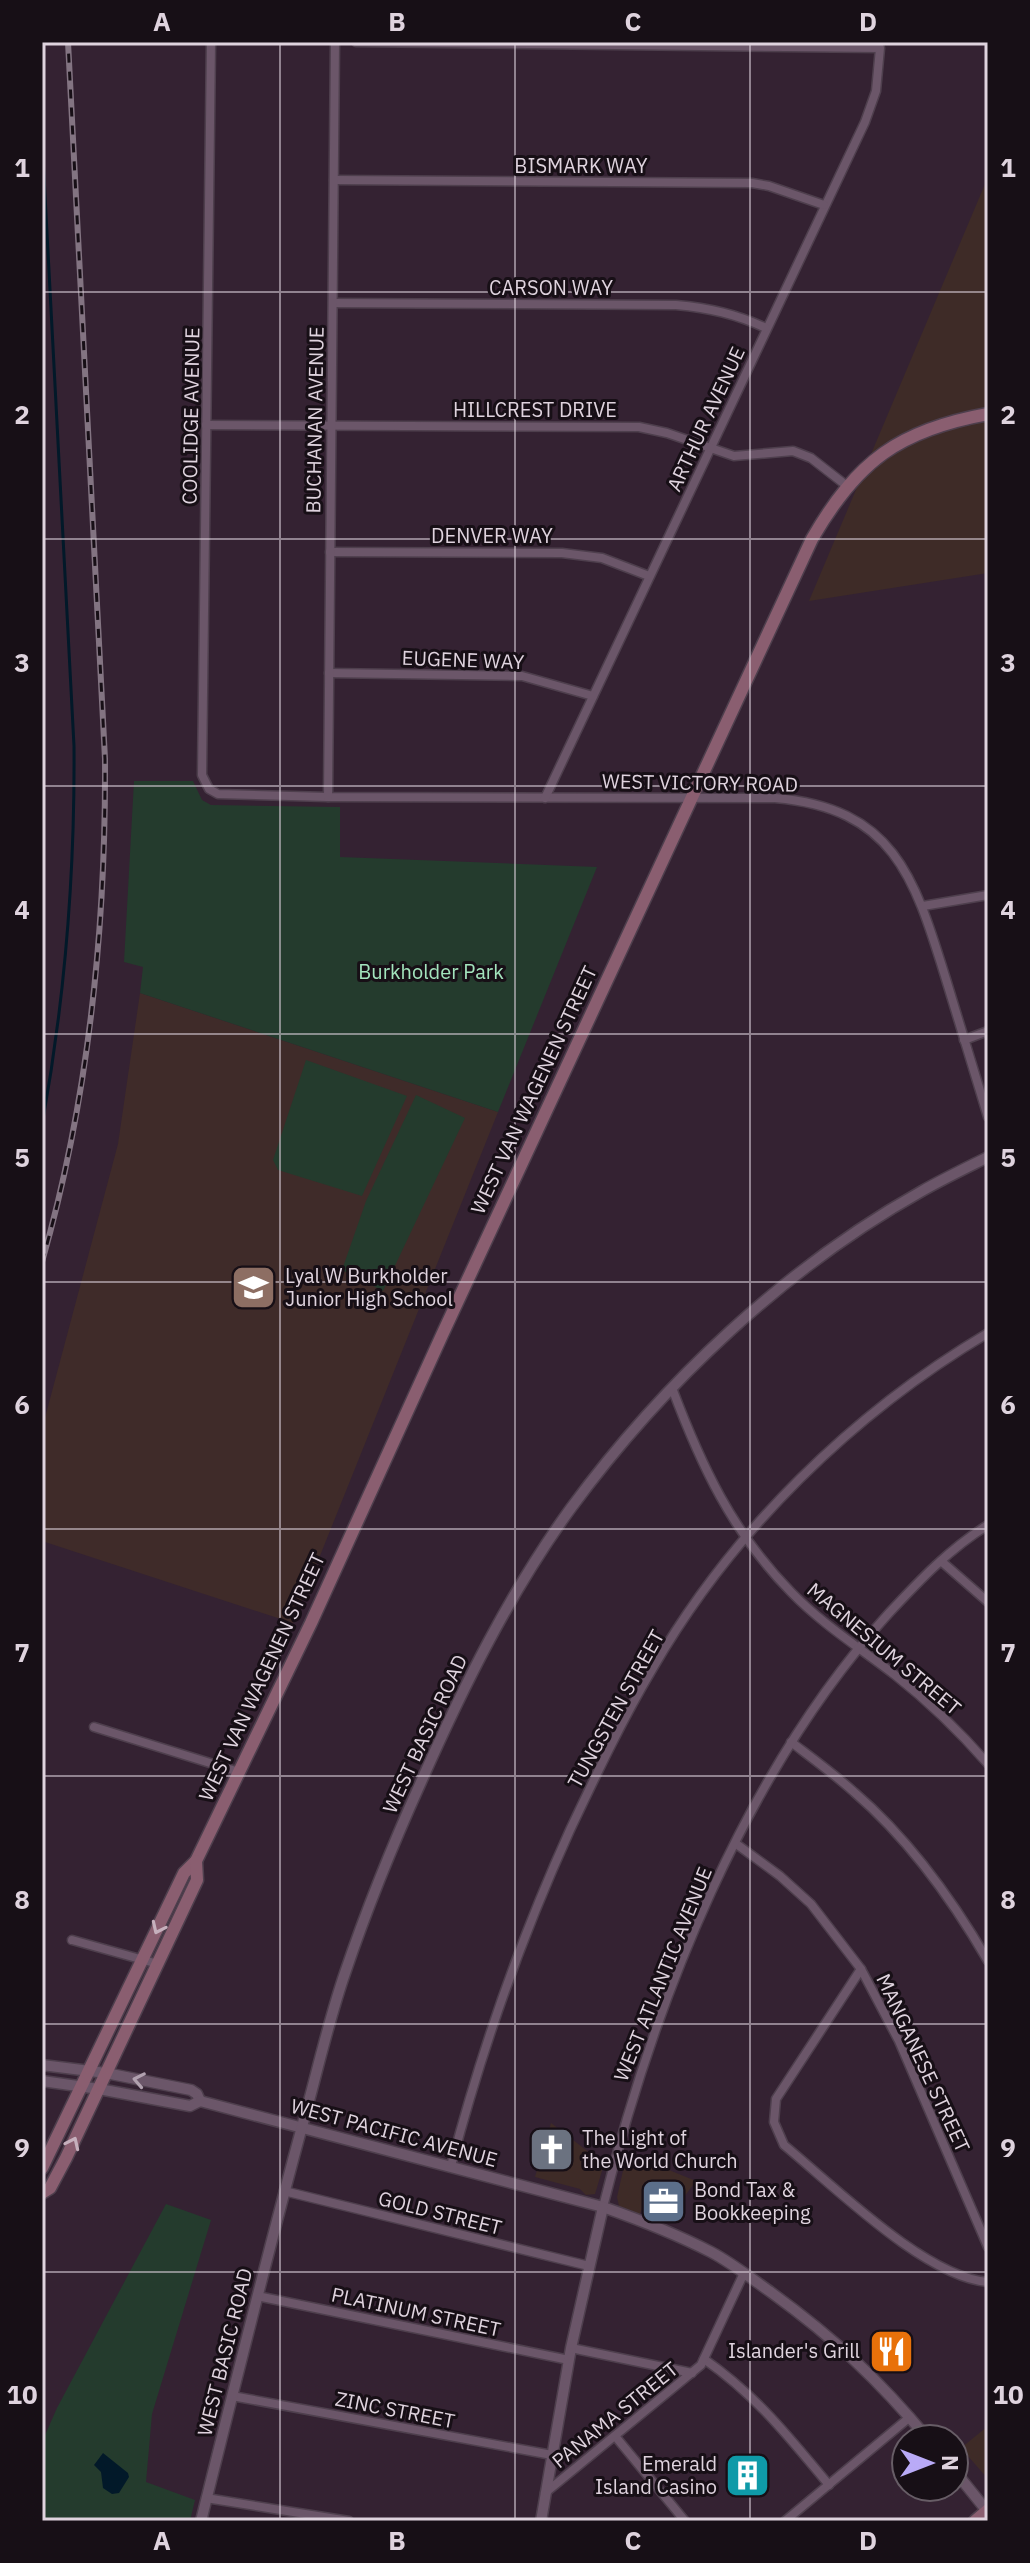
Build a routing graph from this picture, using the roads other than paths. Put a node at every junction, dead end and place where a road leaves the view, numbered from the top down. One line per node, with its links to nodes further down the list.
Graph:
1 (211, 42): 10 (street, COOLIDGE AVENUE)
2 (335, 42): 5 (street, BUCHANAN AVENUE)
3 (356, 42): 4 (street)
4 (695, 44): 6 (street, ARTHUR AVENUE)
5 (334, 180): 6 (street, BISMARK WAY); 7 (street, BUCHANAN AVENUE)
6 (824, 205): 8 (street, ARTHUR AVENUE)
7 (333, 303): 8 (street, CARSON WAY); 11 (street, BUCHANAN AVENUE)
8 (766, 328): 12 (street, ARTHUR AVENUE)
9 (988, 414): 13 (main road, WEST VAN WAGENEN STREET)
10 (206, 425): 11 (street, HILLCREST DRIVE); 18 (street, COOLIDGE AVENUE)
11 (331, 427): 12 (street, HILLCREST DRIVE); 14 (street, BUCHANAN AVENUE)
12 (711, 448): 13 (street, HILLCREST DRIVE); 15 (street, ARTHUR AVENUE)
13 (847, 486): 20 (main road, WEST VAN WAGENEN STREET)
14 (330, 552): 15 (street, DENVER WAY); 16 (street, BUCHANAN AVENUE)
15 (649, 576): 17 (street, ARTHUR AVENUE)
16 (329, 673): 17 (street, EUGENE WAY); 19 (street, BUCHANAN AVENUE)
17 (593, 696): 21 (street, ARTHUR AVENUE)
18 (209, 789): 19 (street, WEST VICTORY ROAD)
19 (328, 797): 21 (street, WEST VICTORY ROAD)
20 (691, 797): 21 (street, WEST VICTORY ROAD); 23 (street, WEST VICTORY ROAD); 38 (main road, WEST VAN WAGENEN STREET)
21 (545, 798)
22 (988, 895): 23 (street)
23 (923, 906): 25 (street, WEST VICTORY ROAD)
24 (988, 1031): 25 (street)
25 (964, 1040): 26 (street, WEST VICTORY ROAD)
26 (988, 1117)
27 (988, 1157): 29 (street, WEST BASIC ROAD)
28 (988, 1333): 31 (street, TUNGSTEN STREET)
29 (672, 1388): 31 (street, MAGNESIUM STREET); 51 (street, WEST BASIC ROAD)
30 (988, 1525): 32 (street, WEST ATLANTIC AVENUE)
31 (746, 1538): 34 (street, MAGNESIUM STREET); 52 (street, TUNGSTEN STREET)
32 (941, 1561): 33 (street); 34 (street, WEST ATLANTIC AVENUE)
33 (988, 1602)
34 (858, 1648): 36 (street, WEST ATLANTIC AVENUE); 37 (street, MAGNESIUM STREET)
35 (94, 1727): 38 (street)
36 (791, 1742): 39 (street, WEST ATLANTIC AVENUE); 43 (street)
37 (988, 1764)
38 (239, 1772): 40 (main road, WEST VAN WAGENEN STREET)
39 (735, 1843): 45 (street, MANGANESE STREET); 56 (street, WEST ATLANTIC AVENUE)
40 (196, 1861): 42 (main road, WEST VAN WAGENEN STREET, one-way to 42); 44 (main road, WEST VAN WAGENEN STREET)
41 (72, 1940): 42 (street)
42 (143, 1960): 44 (street); 47 (main road, WEST VAN WAGENEN STREET)
43 (988, 1961)
44 (158, 1964): 49 (main road, WEST VAN WAGENEN STREET)
45 (861, 1969): 57 (street, MANGANESE STREET); 60 (street)
46 (42, 2065): 47 (street)
47 (86, 2079): 48 (street); 49 (street); 49 (street); 53 (main road, WEST VAN WAGENEN STREET)
48 (42, 2081)
49 (102, 2081): 50 (street, WEST PACIFIC AVENUE); 50 (street, WEST PACIFIC AVENUE, one-way to 49); 55 (main road, WEST VAN WAGENEN STREET, one-way to 49)
50 (200, 2101): 51 (street, WEST PACIFIC AVENUE)
51 (302, 2128): 52 (street, WEST PACIFIC AVENUE); 54 (street, WEST BASIC ROAD)
52 (451, 2166): 56 (street, WEST PACIFIC AVENUE)
53 (42, 2168)
54 (284, 2191): 58 (street, GOLD STREET); 61 (street, WEST BASIC ROAD)
55 (42, 2193)
56 (603, 2207): 58 (street, WEST ATLANTIC AVENUE); 59 (street, WEST PACIFIC AVENUE)
57 (988, 2247)
58 (589, 2266): 62 (street, WEST ATLANTIC AVENUE)
59 (744, 2273): 63 (street, PANAMA STREET); 66 (street, WEST PACIFIC AVENUE)
60 (988, 2282)
61 (257, 2296): 62 (street, PLATINUM STREET); 65 (street, WEST BASIC ROAD)
62 (570, 2354): 64 (street, PLATINUM STREET); 69 (street, WEST ATLANTIC AVENUE)
63 (704, 2359): 64 (street, PANAMA STREET); 70 (street)
64 (692, 2373): 68 (street, PANAMA STREET)
65 (232, 2396): 69 (street, ZINC STREET); 73 (street, WEST BASIC ROAD)
66 (910, 2417): 67 (street, WEST PACIFIC AVENUE); 70 (street)
67 (915, 2423)
68 (615, 2436): 72 (street, PANAMA STREET); 78 (street)
69 (552, 2455): 72 (street, WEST ATLANTIC AVENUE)
70 (829, 2485): 79 (street)
71 (970, 2489): 74 (street)
72 (545, 2493): 77 (street, WEST ATLANTIC AVENUE)
73 (206, 2498): 75 (street, WEST BASIC ROAD); 76 (street)
74 (988, 2511): 80 (main road)
75 (201, 2521)
76 (349, 2521)
77 (541, 2521)
78 (685, 2521)
79 (785, 2521)
80 (975, 2521)

